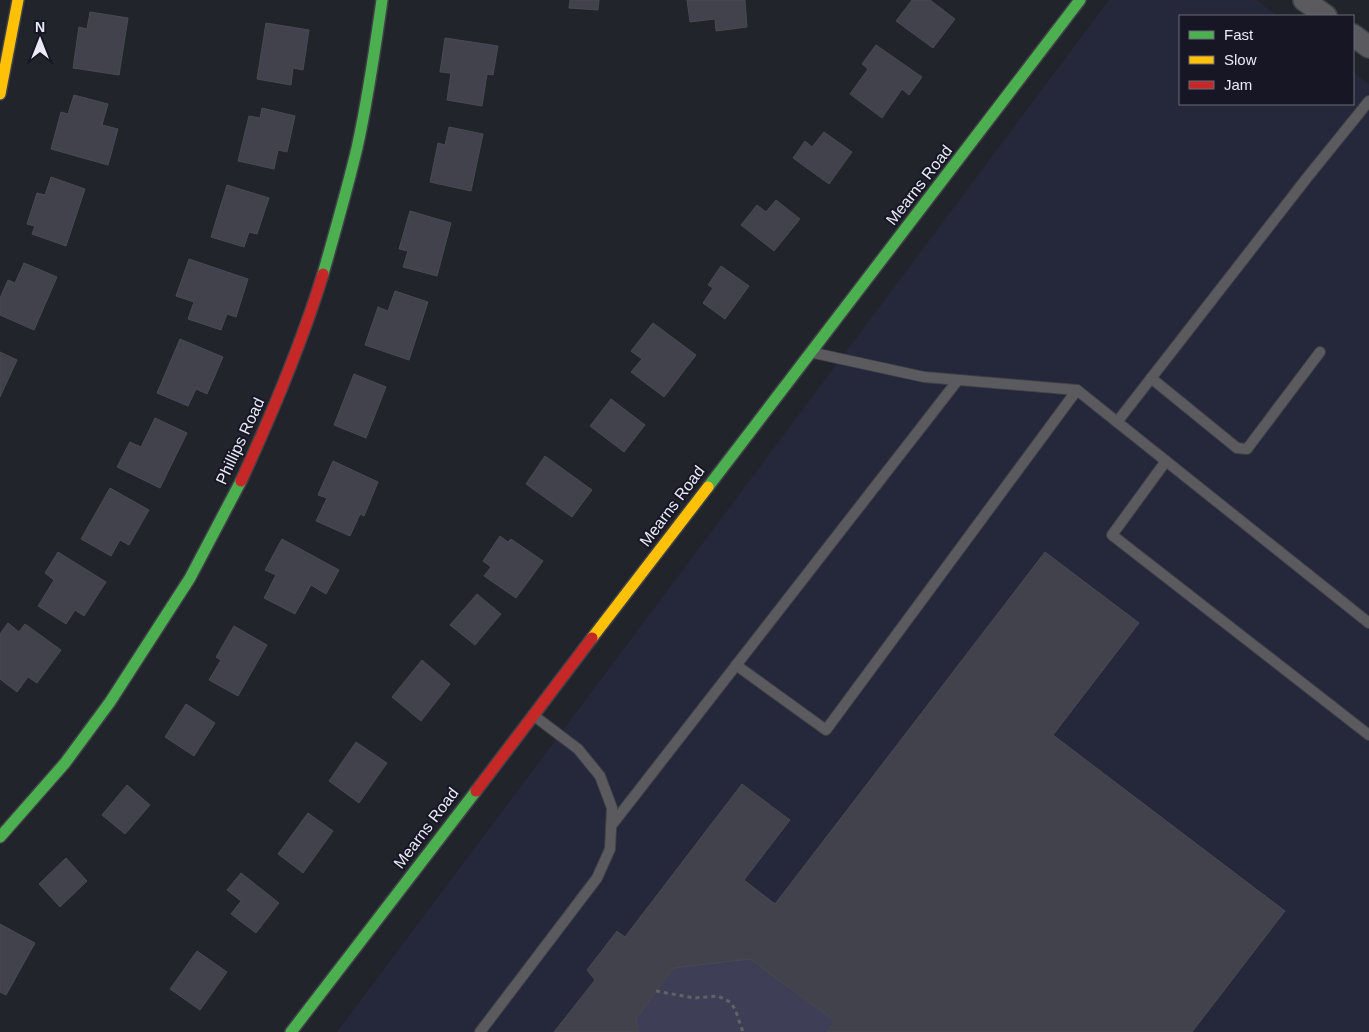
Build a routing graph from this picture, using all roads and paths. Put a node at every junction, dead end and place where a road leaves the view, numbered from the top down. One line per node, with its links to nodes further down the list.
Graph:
1 (18, 0): 8 (street)
2 (382, 0): 22 (street, Phillips Road)
3 (1080, 0): 10 (street, Mearns Road)
4 (1304, 0): 5 (street)
5 (1325, 15)
6 (1354, 36): 7 (street)
7 (1369, 47)
8 (0, 94)
9 (1369, 101): 12 (lane)
10 (811, 352): 13 (lane); 19 (street, Mearns Road)
11 (1320, 352): 12 (lane)
12 (1151, 378): 15 (lane)
13 (958, 380): 14 (lane); 18 (lane)
14 (1077, 390): 15 (lane); 18 (lane)
15 (1117, 422): 16 (lane)
16 (1166, 461): 17 (lane); 20 (lane)
17 (1369, 623)
18 (736, 665): 21 (lane)
19 (533, 714): 21 (lane); 24 (street, Mearns Road)
20 (1369, 735)
21 (611, 826): 25 (lane)
22 (0, 837)
23 (656, 992): 26 (path)
24 (291, 1032)
25 (480, 1032)
26 (743, 1032)

